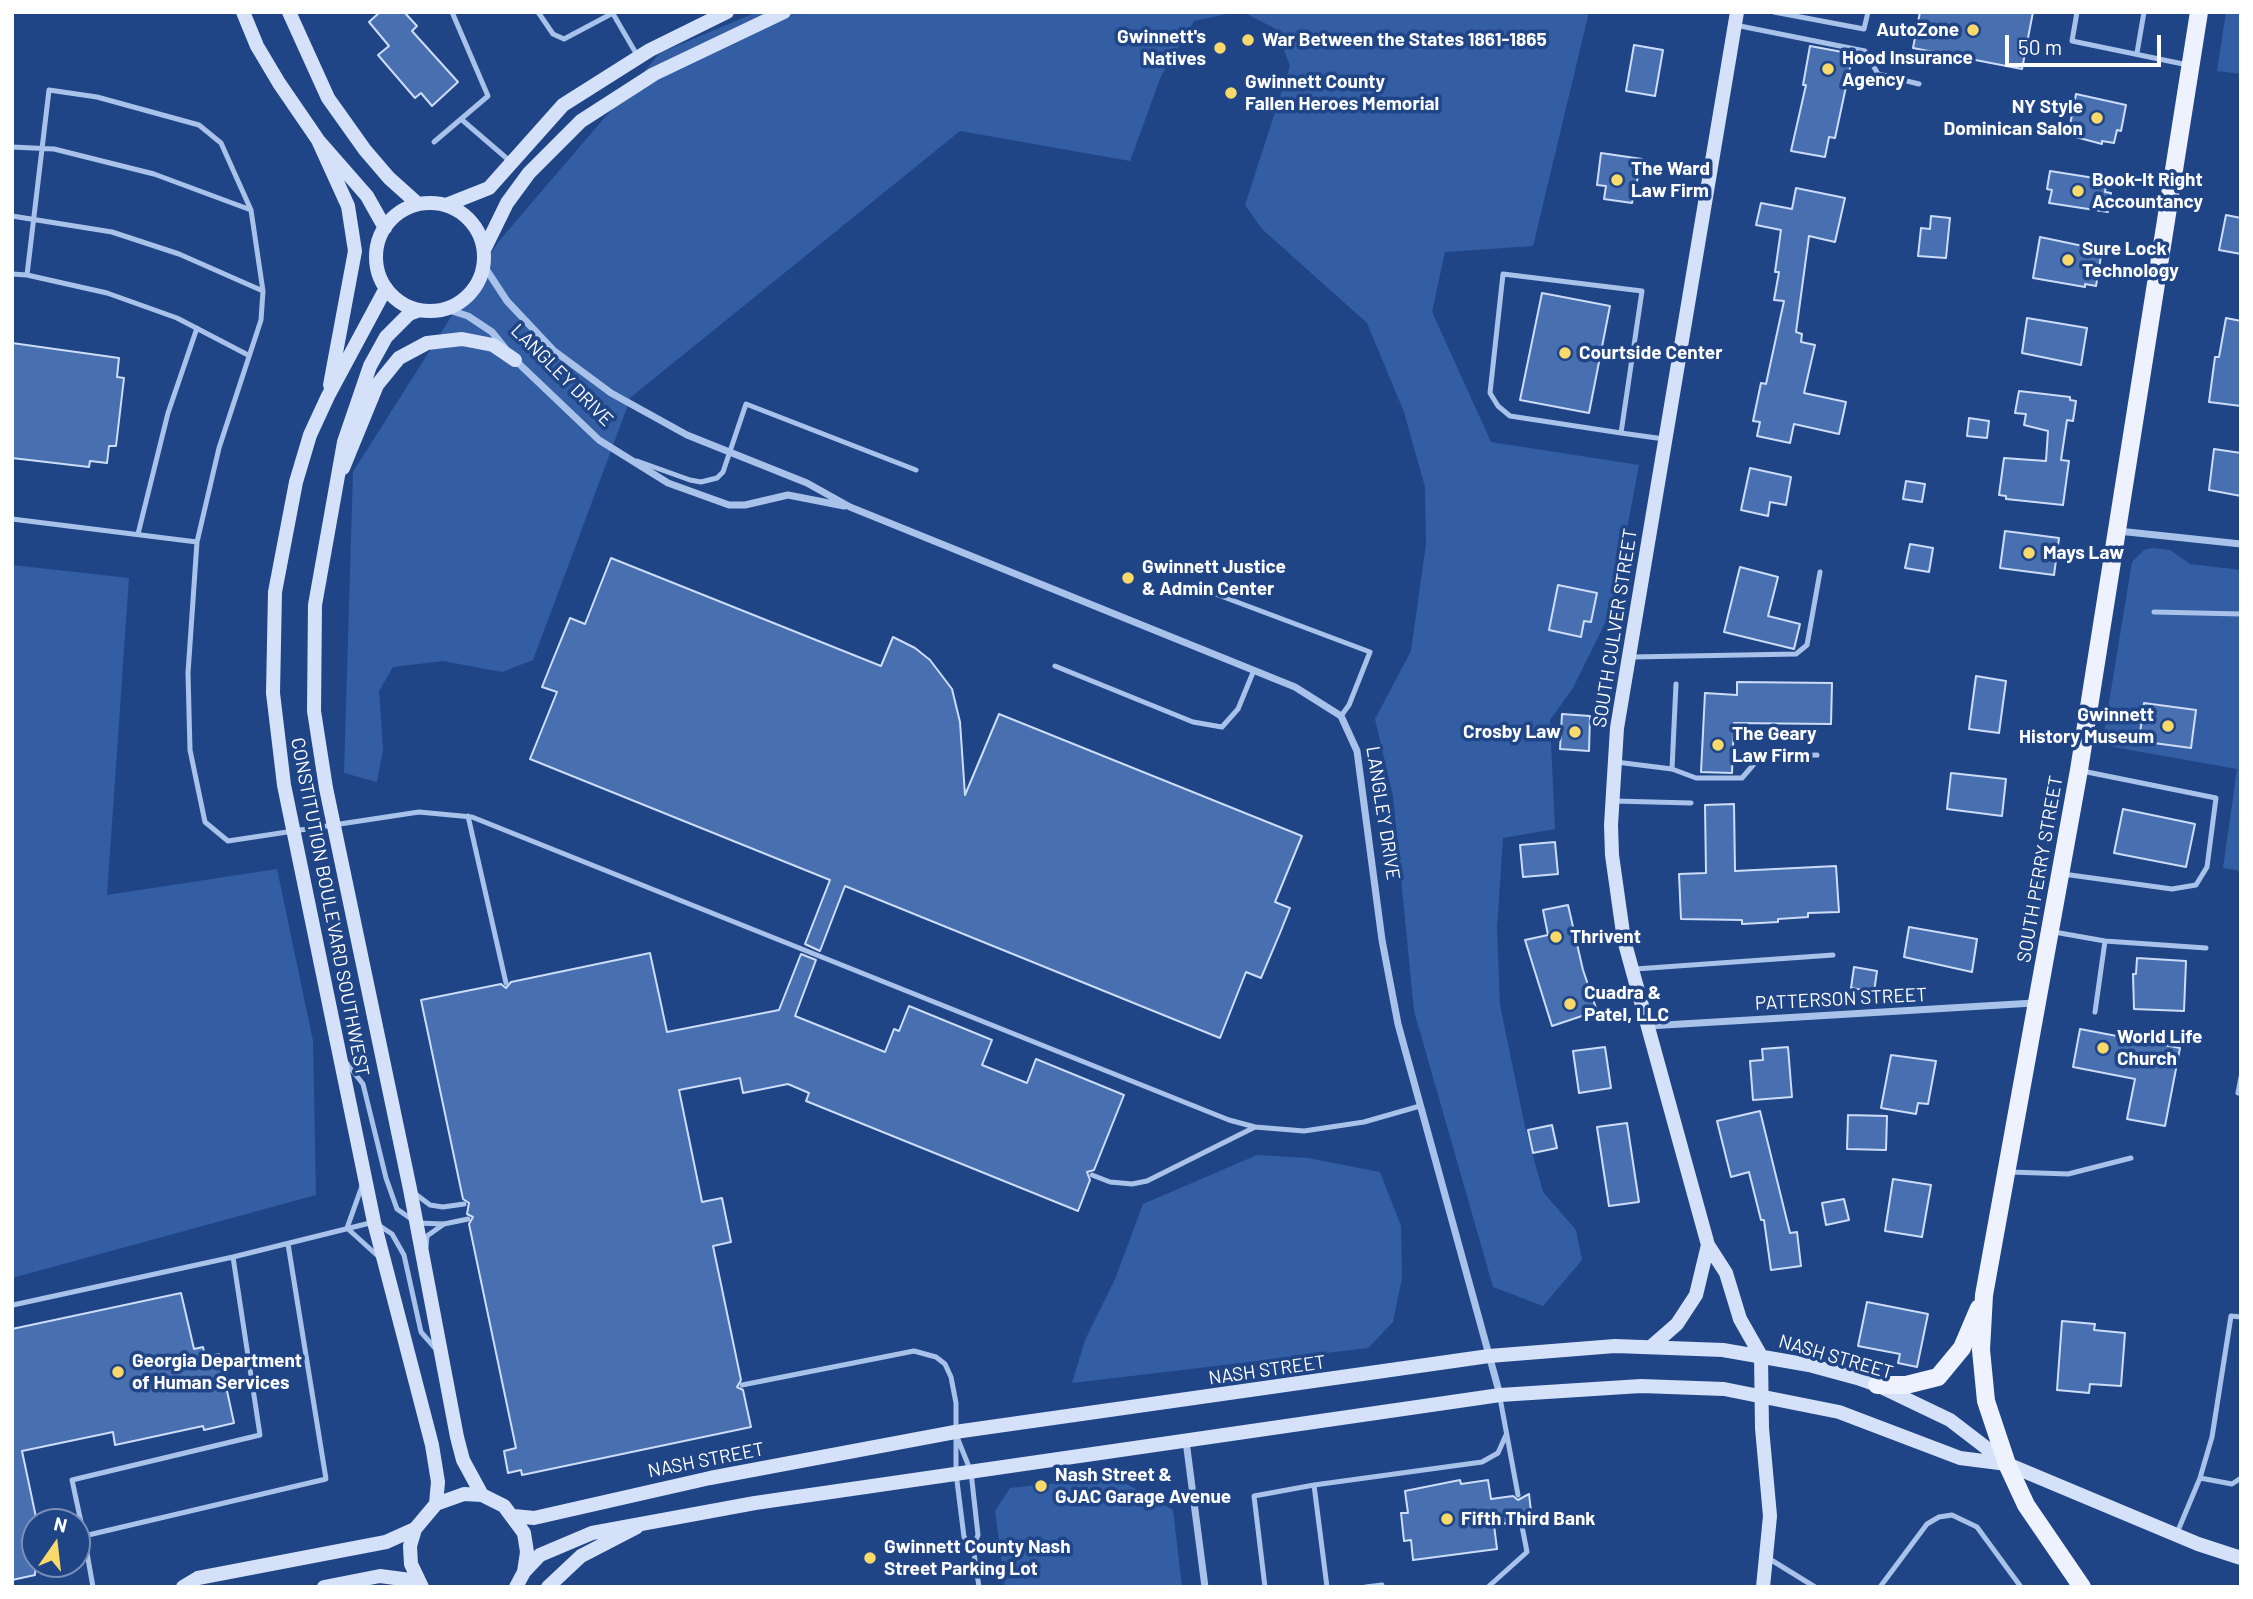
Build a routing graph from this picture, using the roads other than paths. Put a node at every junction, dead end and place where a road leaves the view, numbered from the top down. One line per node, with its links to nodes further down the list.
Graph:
1 (243, 12): 19 (street)
2 (289, 12): 24 (street)
3 (452, 12): 18 (lane)
4 (538, 12): 5 (lane)
5 (612, 12): 15 (lane)
6 (727, 12): 15 (street)
7 (784, 12): 30 (street)
8 (1774, 12): 9 (lane)
9 (1868, 12)
10 (2077, 12): 14 (lane)
11 (2144, 12): 14 (lane)
12 (2199, 12): 16 (main road, SOUTH PERRY STREET)
13 (1736, 19): 17 (lane); 43 (street, SOUTH CULVER STREET)
14 (2137, 53): 16 (lane)
15 (638, 57): 23 (street)
16 (2191, 65): 50 (main road, SOUTH PERRY STREET)
17 (1919, 83)
18 (461, 119): 20 (lane); 23 (lane)
19 (318, 140): 29 (street); 41 (street)
20 (434, 142)
21 (12, 147): 22 (lane)
22 (42, 149): 26 (lane); 26 (lane); 28 (lane)
23 (511, 162): 25 (street)
24 (418, 204): 25 (street); 29 (street)
25 (446, 205): 30 (street)
26 (251, 210): 35 (lane)
27 (12, 216): 28 (lane)
28 (35, 217): 33 (lane); 35 (lane)
29 (385, 228): 34 (street)
30 (484, 250): 31 (street)
31 (484, 266): 36 (street); 44 (street, LANGLEY DRIVE)
32 (12, 274): 33 (lane)
33 (27, 275): 38 (lane)
34 (386, 288): 37 (street); 41 (street, CONSTITUTION BOULEVARD SOUTHWEST)
35 (263, 291): 39 (lane)
36 (446, 309): 37 (street); 40 (street, LANGLEY DRIVE)
37 (419, 310): 47 (street, CONSTITUTION BOULEVARD SOUTHWEST)
38 (197, 328): 39 (lane); 51 (lane)
39 (248, 355): 52 (lane)
40 (515, 360): 45 (street, LANGLEY DRIVE); 47 (street)
41 (328, 396): 71 (street, CONSTITUTION BOULEVARD SOUTHWEST)
42 (1621, 433): 42 (lane); 43 (lane)
43 (1667, 439): 58 (street, SOUTH CULVER STREET)
44 (729, 452): 45 (lane); 46 (lane); 48 (street, LANGLEY DRIVE)
45 (625, 457): 48 (street, LANGLEY DRIVE)
46 (916, 470)
47 (336, 482): 70 (street, CONSTITUTION BOULEVARD SOUTHWEST)
48 (850, 507): 60 (street, LANGLEY DRIVE)
49 (12, 519): 51 (lane)
50 (2118, 531): 53 (street); 66 (main road, SOUTH PERRY STREET)
51 (138, 534): 52 (lane)
52 (197, 542): 71 (lane)
53 (2241, 544)
54 (1820, 572): 58 (lane)
55 (1197, 587): 62 (lane)
56 (2154, 612): 57 (lane)
57 (2241, 614)
58 (1629, 657): 64 (street, SOUTH CULVER STREET)
59 (1055, 666): 60 (lane)
60 (1254, 670): 62 (street, LANGLEY DRIVE)
61 (1676, 684): 65 (lane)
62 (1340, 716): 85 (street, LANGLEY DRIVE)
63 (1816, 755): 65 (lane)
64 (1613, 761): 65 (lane); 67 (street, SOUTH CULVER STREET)
65 (1672, 769)
66 (2079, 770): 72 (main road, SOUTH PERRY STREET); 72 (lane)
67 (1611, 801): 68 (lane); 77 (street, SOUTH CULVER STREET)
68 (1691, 803)
69 (468, 816): 70 (lane); 78 (lane); 86 (lane)
70 (334, 825): 71 (lane); 91 (street, CONSTITUTION BOULEVARD SOUTHWEST)
71 (293, 829): 82 (street, CONSTITUTION BOULEVARD SOUTHWEST)
72 (2061, 873): 73 (main road, SOUTH PERRY STREET)
73 (2051, 931): 74 (lane); 79 (main road, SOUTH PERRY STREET)
74 (2105, 940): 75 (lane); 80 (lane)
75 (2206, 948)
76 (1833, 955): 77 (lane)
77 (1632, 970): 81 (street, SOUTH CULVER STREET)
78 (506, 983)
79 (2038, 1003): 81 (street, PATTERSON STREET); 88 (main road, SOUTH PERRY STREET)
80 (2095, 1012)
81 (1647, 1026): 99 (street, SOUTH CULVER STREET)
82 (340, 1054): 90 (street, CONSTITUTION BOULEVARD SOUTHWEST); 95 (lane)
83 (2241, 1077): 84 (lane)
84 (2241, 1093)
85 (1420, 1106): 86 (lane); 108 (street, LANGLEY DRIVE)
86 (1255, 1127): 89 (lane)
87 (2131, 1158): 88 (lane)
88 (2007, 1171): 103 (main road, SOUTH PERRY STREET)
89 (1092, 1175)
90 (365, 1177): 94 (street, CONSTITUTION BOULEVARD SOUTHWEST); 97 (lane)
91 (410, 1189): 92 (lane); 95 (street, CONSTITUTION BOULEVARD SOUTHWEST)
92 (464, 1204)
93 (468, 1219): 96 (lane)
94 (374, 1222): 97 (lane); 102 (street, CONSTITUTION BOULEVARD SOUTHWEST); 107 (lane)
95 (417, 1223): 96 (lane); 101 (street, CONSTITUTION BOULEVARD SOUTHWEST)
96 (444, 1224): 101 (lane)
97 (347, 1228): 98 (lane); 102 (lane)
98 (288, 1244): 100 (lane); 130 (lane)
99 (1708, 1245): 106 (street); 109 (street)
100 (233, 1258): 104 (lane); 125 (lane)
101 (424, 1261): 107 (street, CONSTITUTION BOULEVARD SOUTHWEST)
102 (385, 1262): 124 (street, CONSTITUTION BOULEVARD SOUTHWEST)
103 (1984, 1295): 110 (main road); 117 (main road, SOUTH PERRY STREET)
104 (13, 1305)
105 (2241, 1317): 119 (lane)
106 (1653, 1345): 108 (street, NASH STREET); 109 (street, NASH STREET)
107 (442, 1355): 122 (street, CONSTITUTION BOULEVARD SOUTHWEST)
108 (1489, 1356): 112 (street, LANGLEY DRIVE); 114 (street, NASH STREET)
109 (1761, 1356): 110 (street, NASH STREET); 113 (street)
110 (1877, 1384): 117 (street, NASH STREET)
111 (742, 1385): 114 (lane)
112 (1500, 1395): 113 (street, NASH STREET); 115 (lane); 116 (street, NASH STREET)
113 (1761, 1395): 117 (street, NASH STREET); 133 (street)
114 (955, 1432): 118 (lane); 118 (lane); 126 (street, NASH STREET)
115 (1506, 1435): 121 (lane); 123 (lane)
116 (1186, 1441): 118 (street, NASH STREET); 143 (street)
117 (2007, 1464): 131 (street, NASH STREET); 152 (main road, SOUTH PERRY STREET)
118 (963, 1473): 128 (street, NASH STREET); 132 (lane); 132 (lane)
119 (2200, 1478): 120 (lane); 131 (lane)
120 (2241, 1478)
121 (1314, 1485): 144 (lane); 145 (lane)
122 (482, 1495): 124 (street); 126 (street)
123 (1518, 1495)
124 (436, 1504): 129 (street)
125 (78, 1508)
126 (514, 1516): 135 (street)
127 (1521, 1521): 147 (lane)
128 (638, 1527): 135 (street, NASH STREET); 141 (street)
129 (415, 1529): 136 (street); 138 (street)
130 (91, 1534)
131 (2176, 1534): 134 (street, NASH STREET)
132 (973, 1547): 142 (lane)
133 (1768, 1558): 148 (street); 149 (lane)
134 (2241, 1558)
135 (524, 1572): 140 (street)
136 (420, 1584): 139 (street)
137 (1382, 1585): 146 (lane)
138 (183, 1587)
139 (324, 1587)
140 (516, 1587)
141 (548, 1587)
142 (979, 1587)
143 (1205, 1587)
144 (1265, 1587)
145 (1327, 1587)
146 (1366, 1587)
147 (1488, 1587)
148 (1763, 1587)
149 (1815, 1587)
150 (1880, 1587): 151 (lane)
151 (2021, 1587)
152 (2082, 1587)

